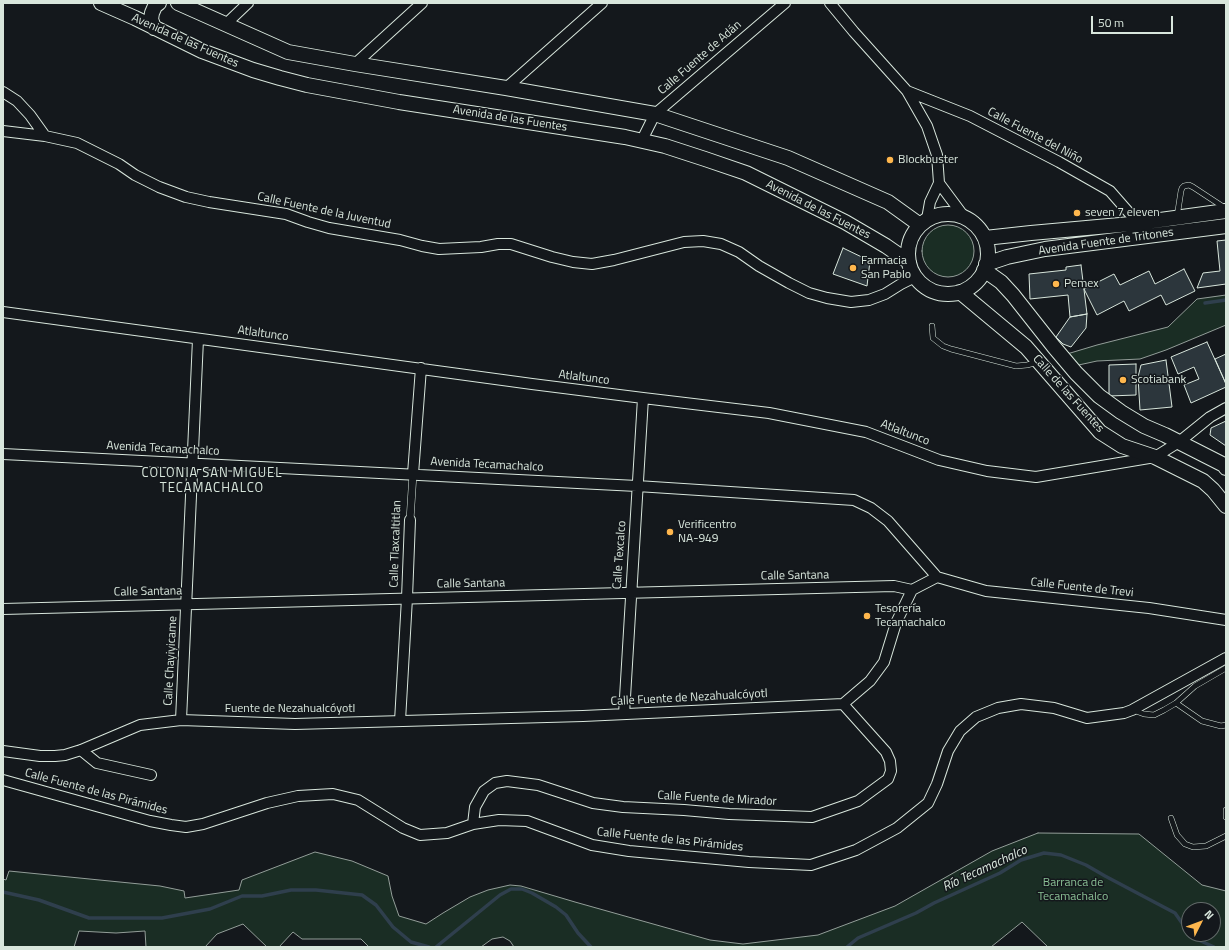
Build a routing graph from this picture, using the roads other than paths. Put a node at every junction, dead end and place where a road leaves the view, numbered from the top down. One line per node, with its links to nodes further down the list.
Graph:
1 (101, 3): 10 (main road, Avenida de las Fuentes)
2 (148, 3): 10 (main road)
3 (158, 3): 12 (main road)
4 (178, 3): 11 (main road)
5 (248, 3): 11 (street)
6 (422, 3): 13 (street)
7 (602, 3): 14 (street)
8 (785, 3): 17 (street, Calle Fuente de Adán)
9 (830, 3): 15 (street)
10 (135, 18): 12 (main road, Avenida de las Fuentes)
11 (226, 24): 13 (main road)
12 (154, 28): 20 (main road, Avenida de las Fuentes)
13 (355, 64): 14 (main road)
14 (506, 88): 17 (main road)
15 (907, 91): 21 (street); 26 (street, Calle Fuente del Niño)
16 (3, 92): 19 (street)
17 (655, 114): 20 (street, Calle Fuente de Adán); 25 (main road)
18 (3, 131): 19 (street, Calle Fuente de la Juventud)
19 (45, 136): 31 (street, Calle Fuente de la Juventud)
20 (642, 140): 29 (main road, Avenida de las Fuentes)
21 (939, 183): 23 (street); 25 (street)
22 (1226, 210): 24 (main road, Avenida Fuente de Tritones); 24 (lane)
23 (965, 218): 25 (main road); 28 (main road)
24 (1177, 218): 26 (main road, Avenida Fuente de Tritones)
25 (924, 222): 29 (main road)
26 (1138, 223): 28 (main road, Avenida Fuente de Tritones)
27 (1226, 226): 30 (main road, Avenida Fuente de Tritones)
28 (985, 238): 30 (main road)
29 (909, 262): 31 (main road)
30 (985, 267): 32 (main road); 40 (main road, Calle de las Fuentes)
31 (915, 277): 32 (main road)
32 (960, 292): 36 (main road, Calle de las Fuentes)
33 (3, 312): 35 (street, Atlaltunco)
34 (932, 326): 36 (lane)
35 (198, 338): 37 (street, Atlaltunco); 43 (street, Calle Chayiyicame)
36 (1039, 362): 42 (main road, Calle de las Fuentes)
37 (421, 368): 38 (street, Atlaltunco); 46 (street, Calle Tlaxcaltitlan)
38 (643, 398): 42 (street, Atlaltunco); 47 (street, Calle Texcalco)
39 (1226, 408): 40 (street)
40 (1179, 442): 42 (street); 44 (main road, Calle de las Fuentes); 45 (main road)
41 (3, 454): 43 (street, Avenida Tecamachalco)
42 (1155, 457): 45 (main road, Calle de las Fuentes)
43 (193, 464): 46 (street, Avenida Tecamachalco); 54 (street, Calle Chayiyicame)
44 (1226, 468)
45 (1182, 471): 48 (main road, Calle de las Fuentes)
46 (413, 474): 47 (street, Avenida Tecamachalco); 49 (street, Calle Tlaxcaltitlan)
47 (637, 486): 50 (street, Avenida Tecamachalco); 52 (street, Calle Texcalco)
48 (1226, 506)
49 (410, 520): 53 (street, Calle Tlaxcaltitlan)
50 (937, 577): 51 (street); 56 (street, Calle Fuente de Trevi)
51 (912, 590): 52 (street, Calle Santana); 60 (street)
52 (630, 592): 53 (street, Calle Santana); 62 (street, Calle Texcalco)
53 (407, 598): 54 (street, Calle Santana); 64 (street, Calle Tlaxcaltitlan)
54 (187, 604): 55 (street, Calle Santana); 63 (street, Calle Chayiyicame)
55 (3, 609)
56 (1226, 620)
57 (1226, 658): 61 (street, Calle Fuente de las Pirámides)
58 (1226, 668): 59 (lane)
59 (1176, 703): 61 (lane); 65 (lane)
60 (843, 704): 62 (street, Calle Fuente de Nezahualcóyotl); 73 (street, Calle Fuente de Mirador)
61 (1132, 710): 73 (street, Calle Fuente de las Pirámides)
62 (624, 714): 64 (street, Calle Fuente de Nezahualcóyotl)
63 (181, 720): 64 (street, Fuente de Nezahualcóyotl); 66 (street)
64 (400, 721)
65 (1226, 725)
66 (81, 750): 67 (street); 68 (street)
67 (3, 751)
68 (152, 776)
69 (3, 780): 73 (street, Calle Fuente de las Pirámides)
70 (1226, 810): 71 (lane)
71 (1226, 817)
72 (1171, 818): 74 (lane)
73 (473, 824)
74 (1226, 836)

